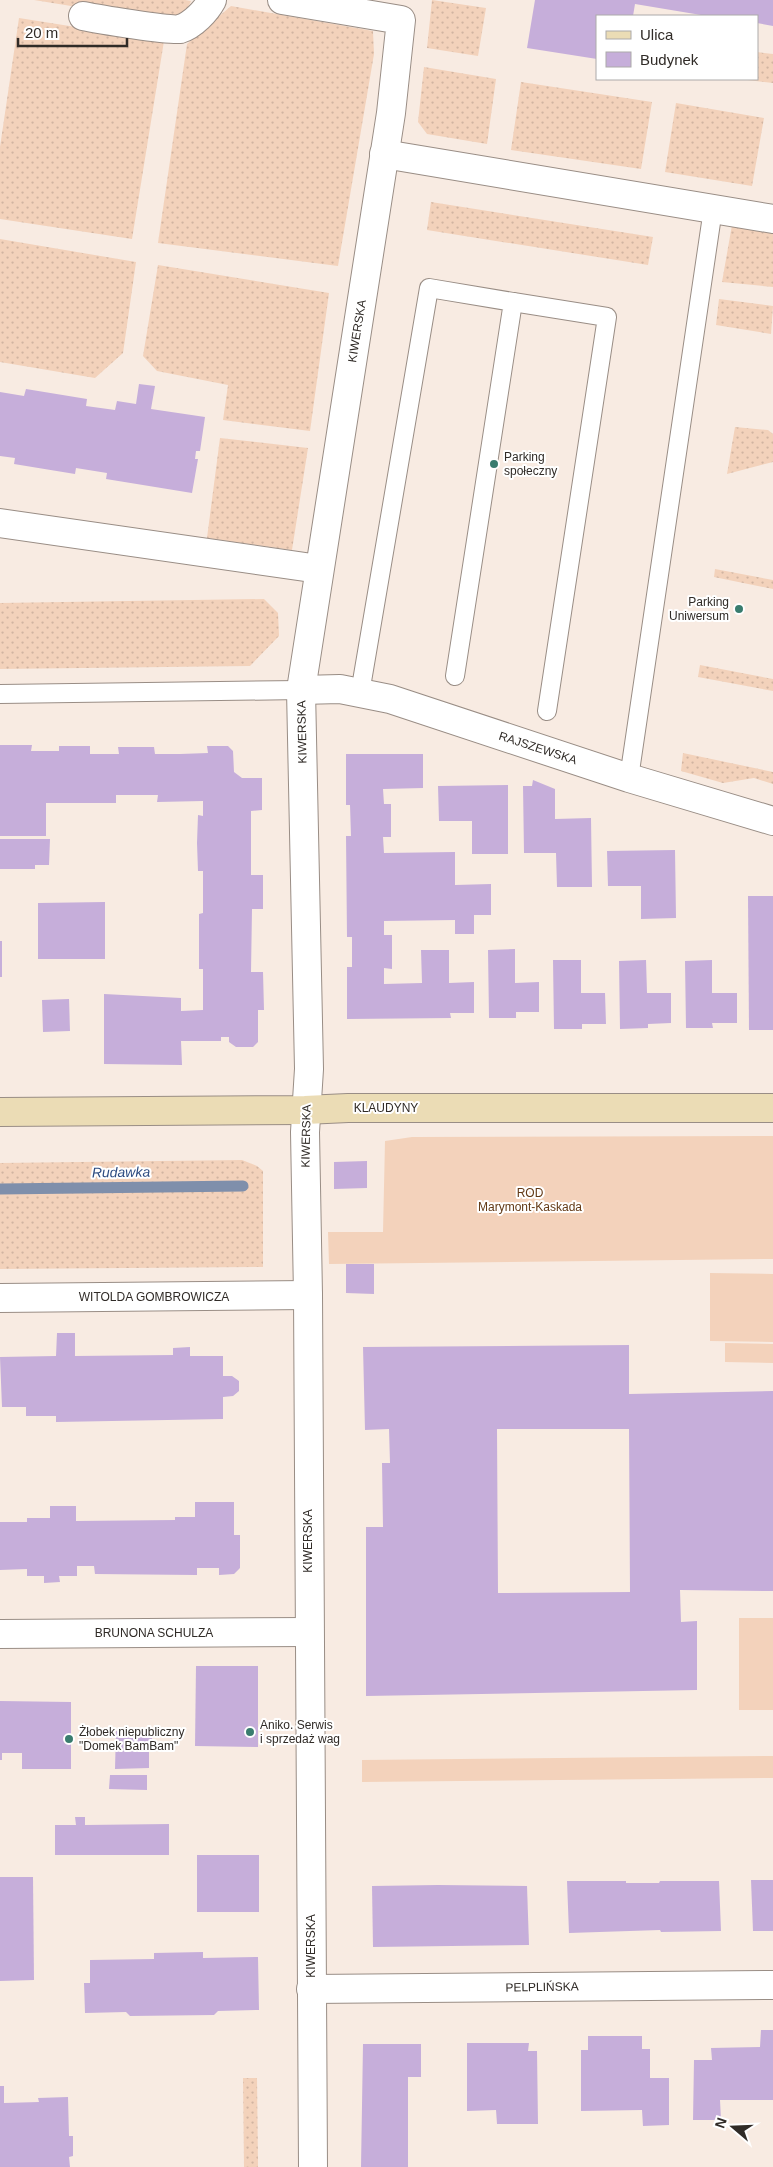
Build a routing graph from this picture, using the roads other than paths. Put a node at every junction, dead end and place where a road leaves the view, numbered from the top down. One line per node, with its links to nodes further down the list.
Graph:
1 (212, 0): 3 (street)
2 (282, 0): 4 (street, KIWERSKA)
3 (83, 16)
4 (384, 154): 5 (street); 9 (street, KIWERSKA)
5 (713, 210): 6 (street); 15 (lane)
6 (773, 220)
7 (512, 302): 10 (lane); 12 (lane); 14 (lane)
8 (0, 523): 9 (street)
9 (319, 569): 11 (street, KIWERSKA)
10 (455, 676)
11 (301, 690): 12 (street, RAJSZEWSKA); 13 (lane); 18 (street, KIWERSKA)
12 (360, 693): 15 (street, RAJSZEWSKA)
13 (0, 694)
14 (547, 711)
15 (628, 778): 16 (street, RAJSZEWSKA)
16 (773, 821)
17 (773, 1108): 18 (street, KLAUDYNY)
18 (305, 1110): 19 (street, KLAUDYNY); 20 (street, KIWERSKA)
19 (0, 1112)
20 (308, 1294): 21 (street, WITOLDA GOMBROWICZA); 22 (street, KIWERSKA)
21 (0, 1298)
22 (309, 1632): 23 (street, BRUNONA SCHULZA); 25 (street, KIWERSKA)
23 (0, 1634)
24 (773, 1985): 25 (street, PELPLIŃSKA)
25 (311, 1990): 26 (street, KIWERSKA)
26 (312, 2167)

